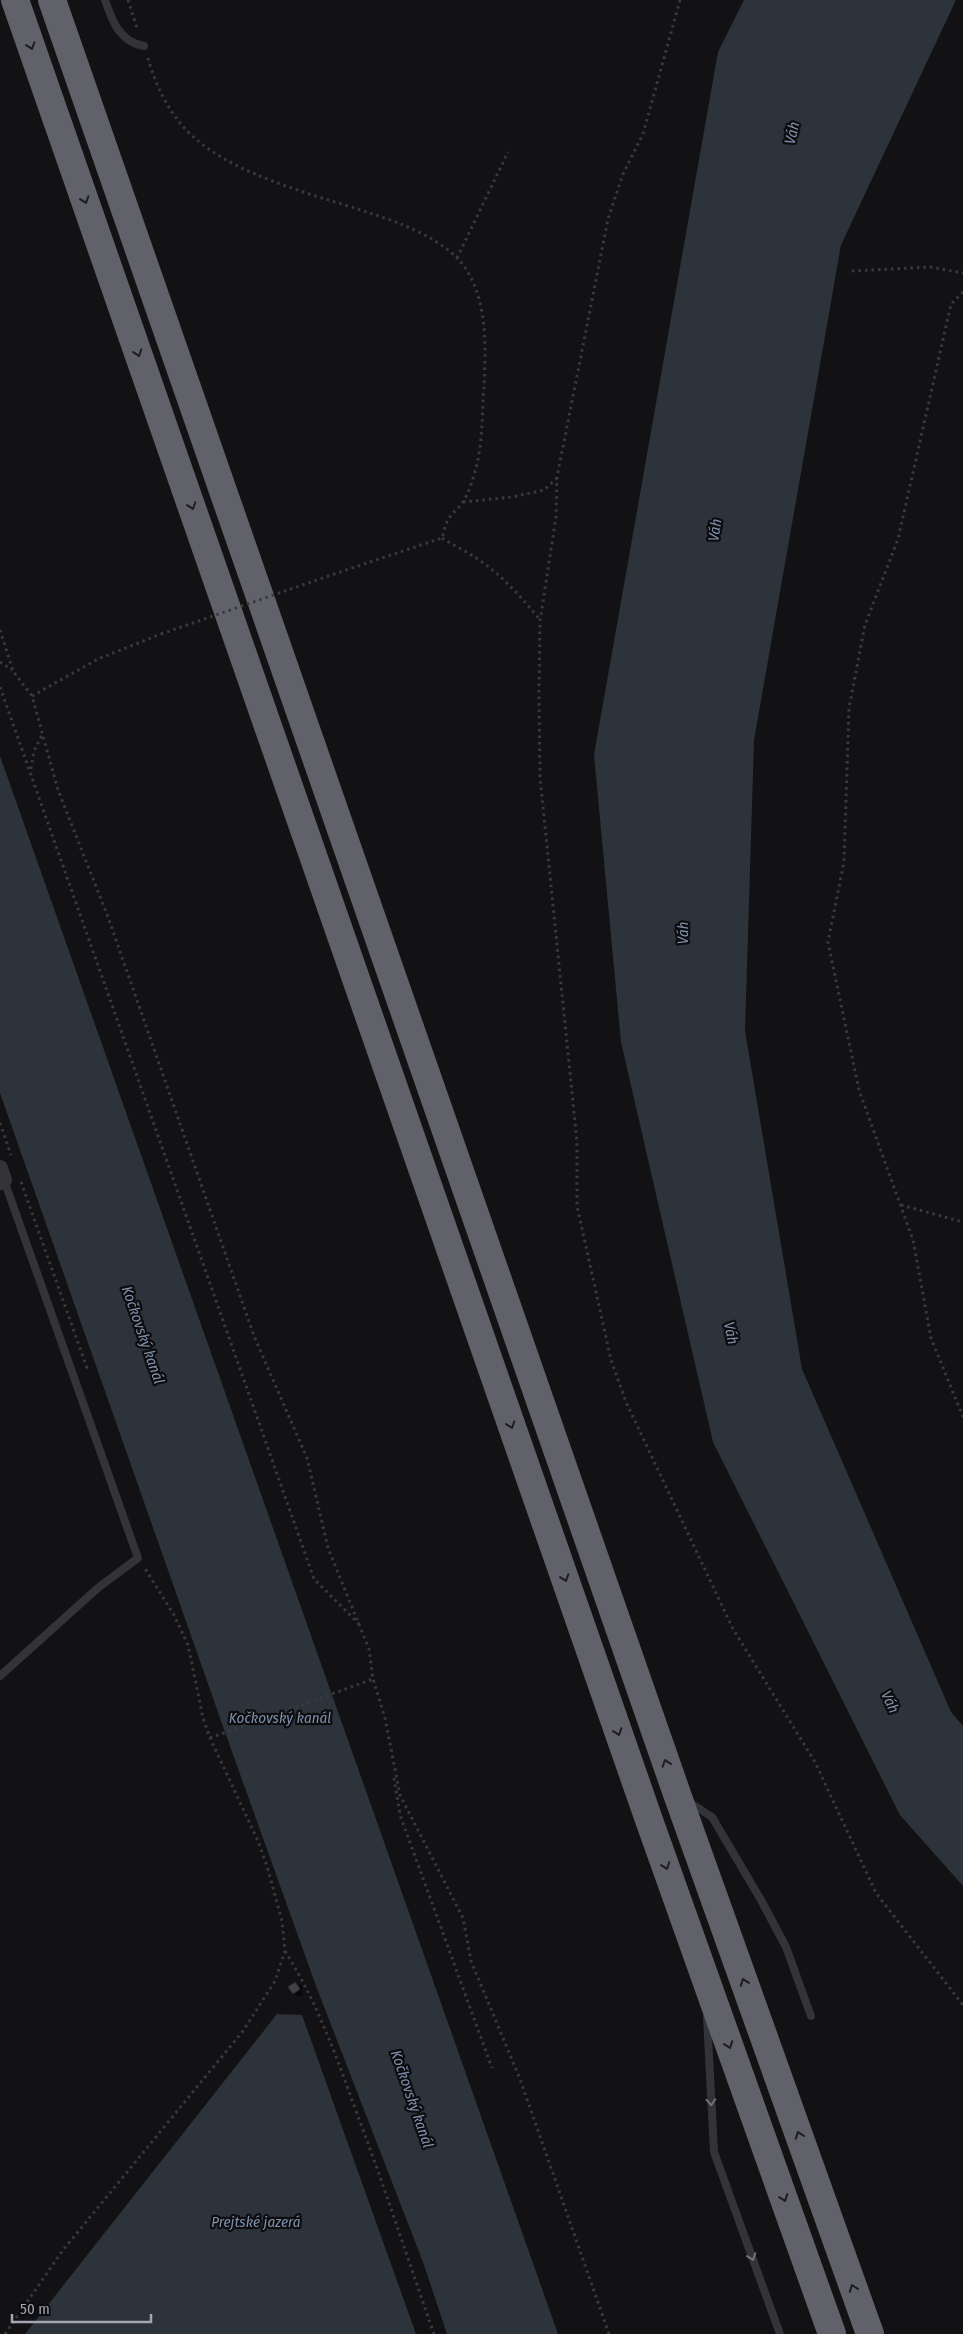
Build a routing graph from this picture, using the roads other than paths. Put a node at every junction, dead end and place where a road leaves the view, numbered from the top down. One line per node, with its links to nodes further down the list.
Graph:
1 (15, 0): 8 (highway, one-way to 8)
2 (52, 0): 7 (highway, one-way to 2)
3 (105, 0): 4 (lane)
4 (144, 46)
5 (8, 1174): 6 (lane)
6 (0, 1676)
7 (677, 1794): 9 (lane); 12 (highway, one-way to 7)
8 (706, 1983): 10 (lane, one-way to 10); 11 (highway, one-way to 11)
9 (812, 2016)
10 (780, 2334)
11 (832, 2334)
12 (870, 2334)

